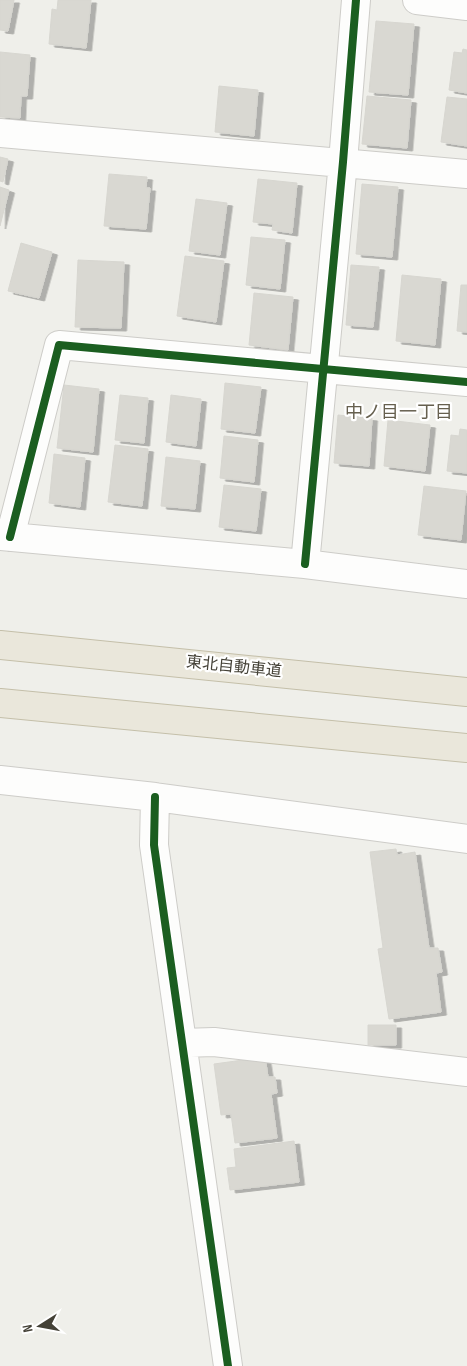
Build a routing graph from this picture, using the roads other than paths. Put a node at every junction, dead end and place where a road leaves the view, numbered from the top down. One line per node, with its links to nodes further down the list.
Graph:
1 (356, 0): 5 (street)
2 (417, 0): 3 (street)
3 (467, 6)
4 (0, 133): 5 (street)
5 (343, 162): 6 (street); 7 (street)
6 (467, 174)
7 (323, 369): 8 (street); 9 (street); 10 (street)
8 (467, 382)
9 (5, 537): 10 (street)
10 (304, 564): 11 (street)
11 (467, 584)
12 (0, 645): 13 (highway, 東北自動車道)
13 (467, 692)
14 (0, 703): 15 (highway)
15 (467, 748)
16 (0, 780): 17 (street)
17 (155, 796): 18 (street); 19 (street)
18 (467, 839)
19 (182, 1042): 20 (street); 21 (street)
20 (467, 1072)
21 (228, 1366)

